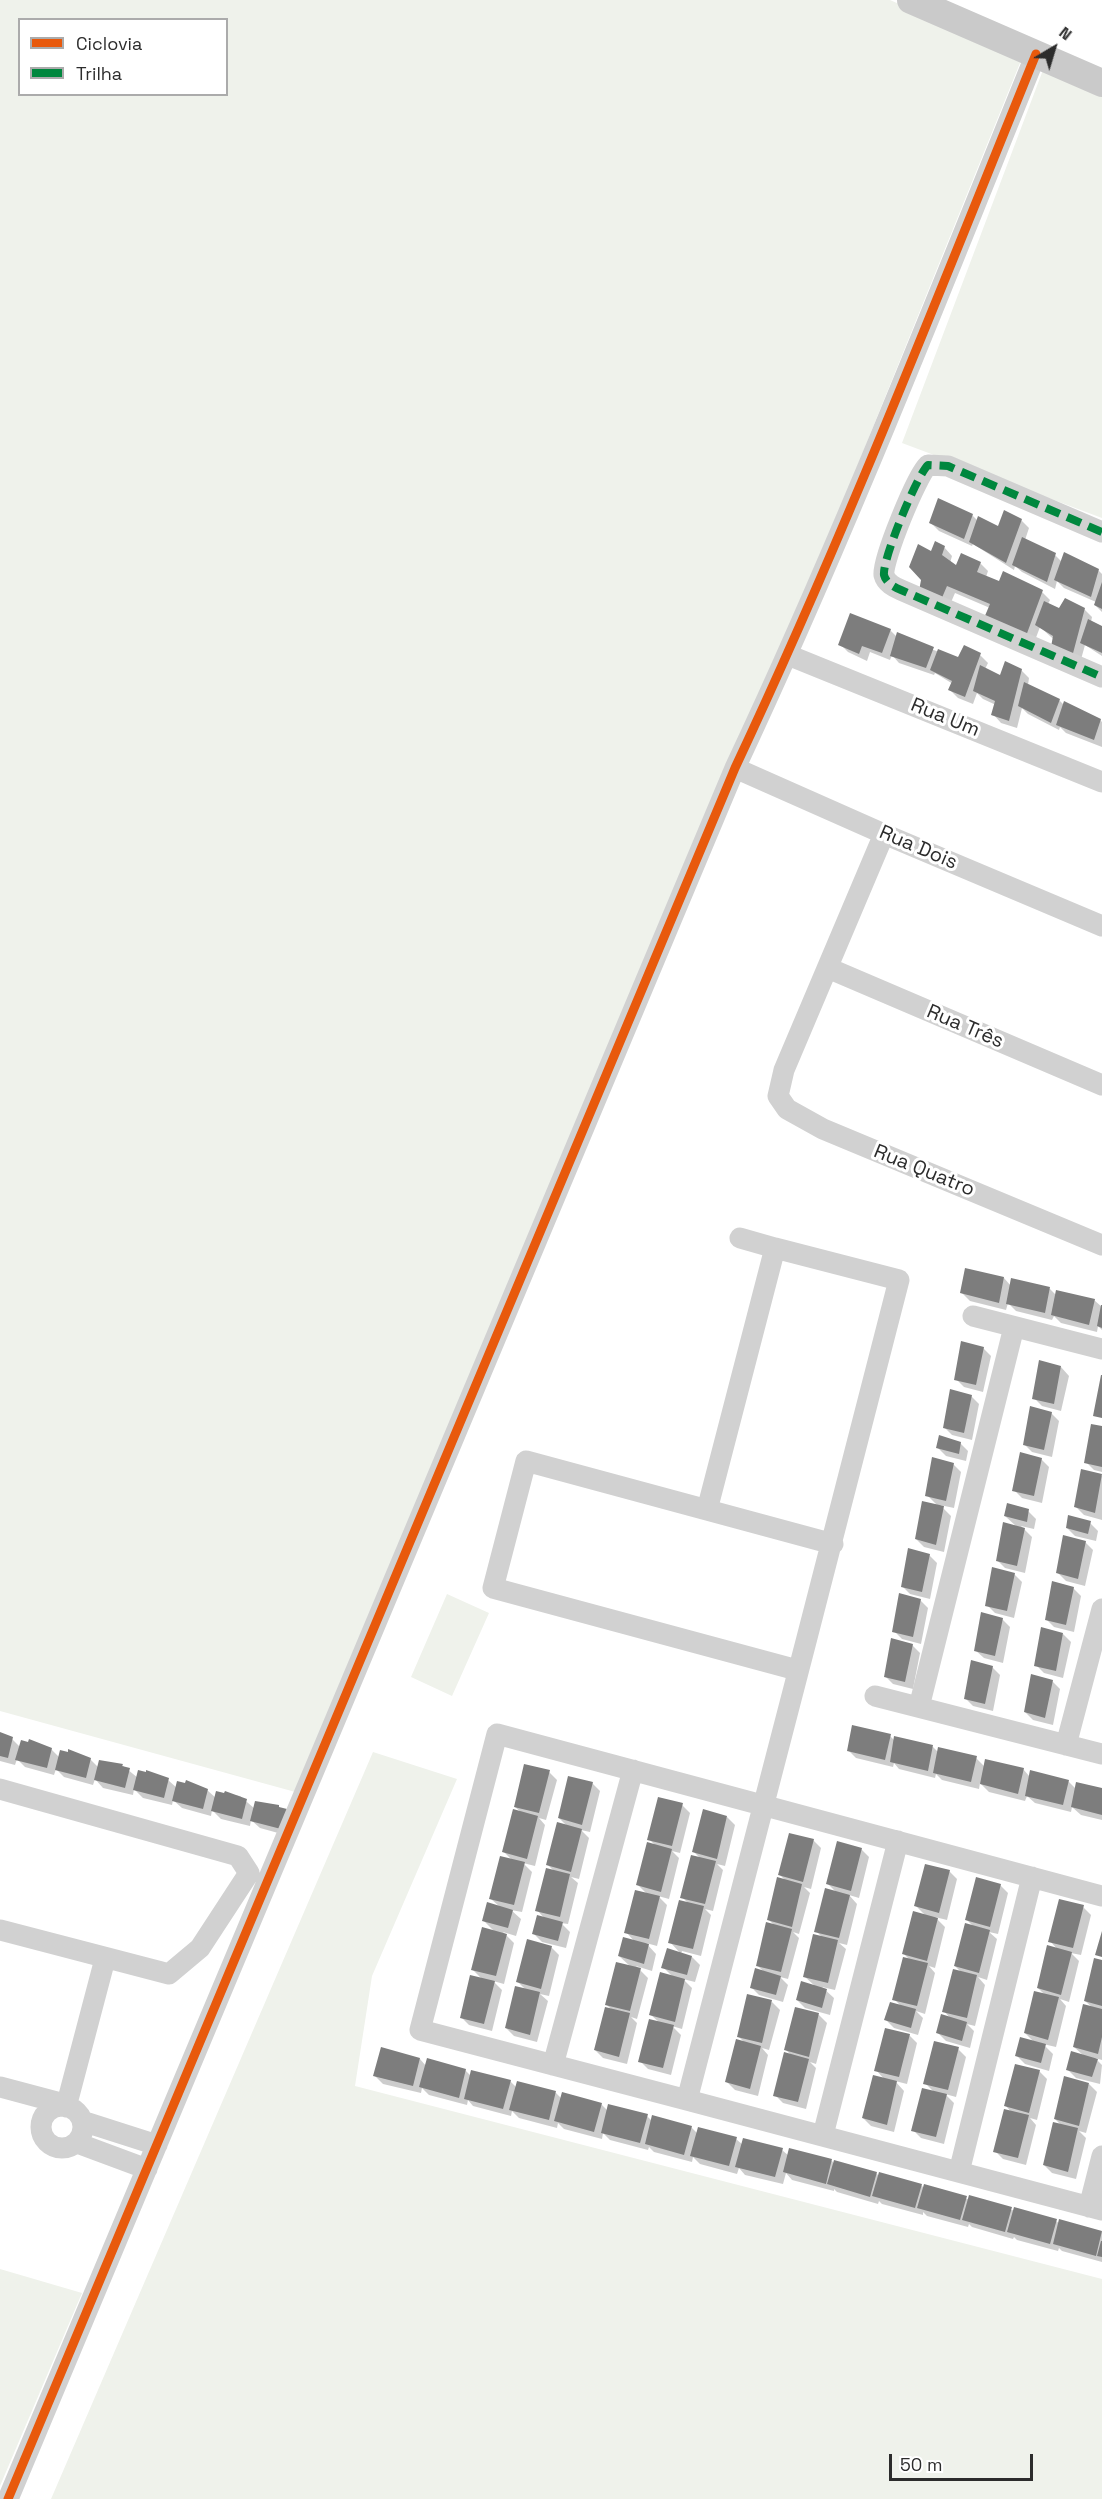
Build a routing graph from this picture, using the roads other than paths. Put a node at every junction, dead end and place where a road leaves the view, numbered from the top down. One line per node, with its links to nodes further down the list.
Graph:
1 (911, 0): 2 (main road)
2 (1036, 54): 3 (main road); 5 (street)
3 (1102, 83)
4 (1102, 531): 6 (street)
5 (788, 655): 7 (street); 8 (street, Rua Um)
6 (1102, 677)
7 (735, 768): 9 (street, Rua Dois); 42 (street)
8 (1102, 782)
9 (884, 834): 10 (street, Rua Dois); 11 (street)
10 (1102, 926)
11 (828, 968): 12 (street, Rua Três); 14 (street, Rua Quatro)
12 (1102, 1085)
13 (740, 1238): 15 (street)
14 (1102, 1245)
15 (775, 1248): 19 (street); 20 (street)
16 (973, 1316): 17 (street)
17 (1014, 1326): 18 (street); 24 (street)
18 (1102, 1349)
19 (707, 1510): 20 (street); 22 (street)
20 (833, 1544): 22 (street)
21 (1102, 1609): 25 (street)
22 (797, 1670): 29 (street)
23 (875, 1696): 24 (street)
24 (919, 1707): 25 (street)
25 (1066, 1745): 26 (street)
26 (1102, 1754)
27 (633, 1770): 29 (street); 35 (street); 35 (street)
28 (0, 1789): 34 (street)
29 (763, 1804): 30 (street); 37 (street)
30 (898, 1841): 31 (street); 40 (street)
31 (1032, 1877): 32 (street); 45 (street)
32 (1102, 1896)
33 (0, 1930): 34 (street)
34 (105, 1959): 38 (street)
35 (553, 2065): 37 (street)
36 (0, 2087): 38 (street)
37 (687, 2100): 40 (street)
38 (66, 2107): 39 (street); 41 (street)
39 (82, 2121): 41 (street); 42 (street)
40 (823, 2135): 45 (street)
41 (77, 2143): 44 (street)
42 (157, 2145): 44 (street)
43 (1102, 2156): 46 (street)
44 (147, 2169): 47 (street)
45 (959, 2172): 46 (street)
46 (1096, 2209)
47 (8, 2499)

